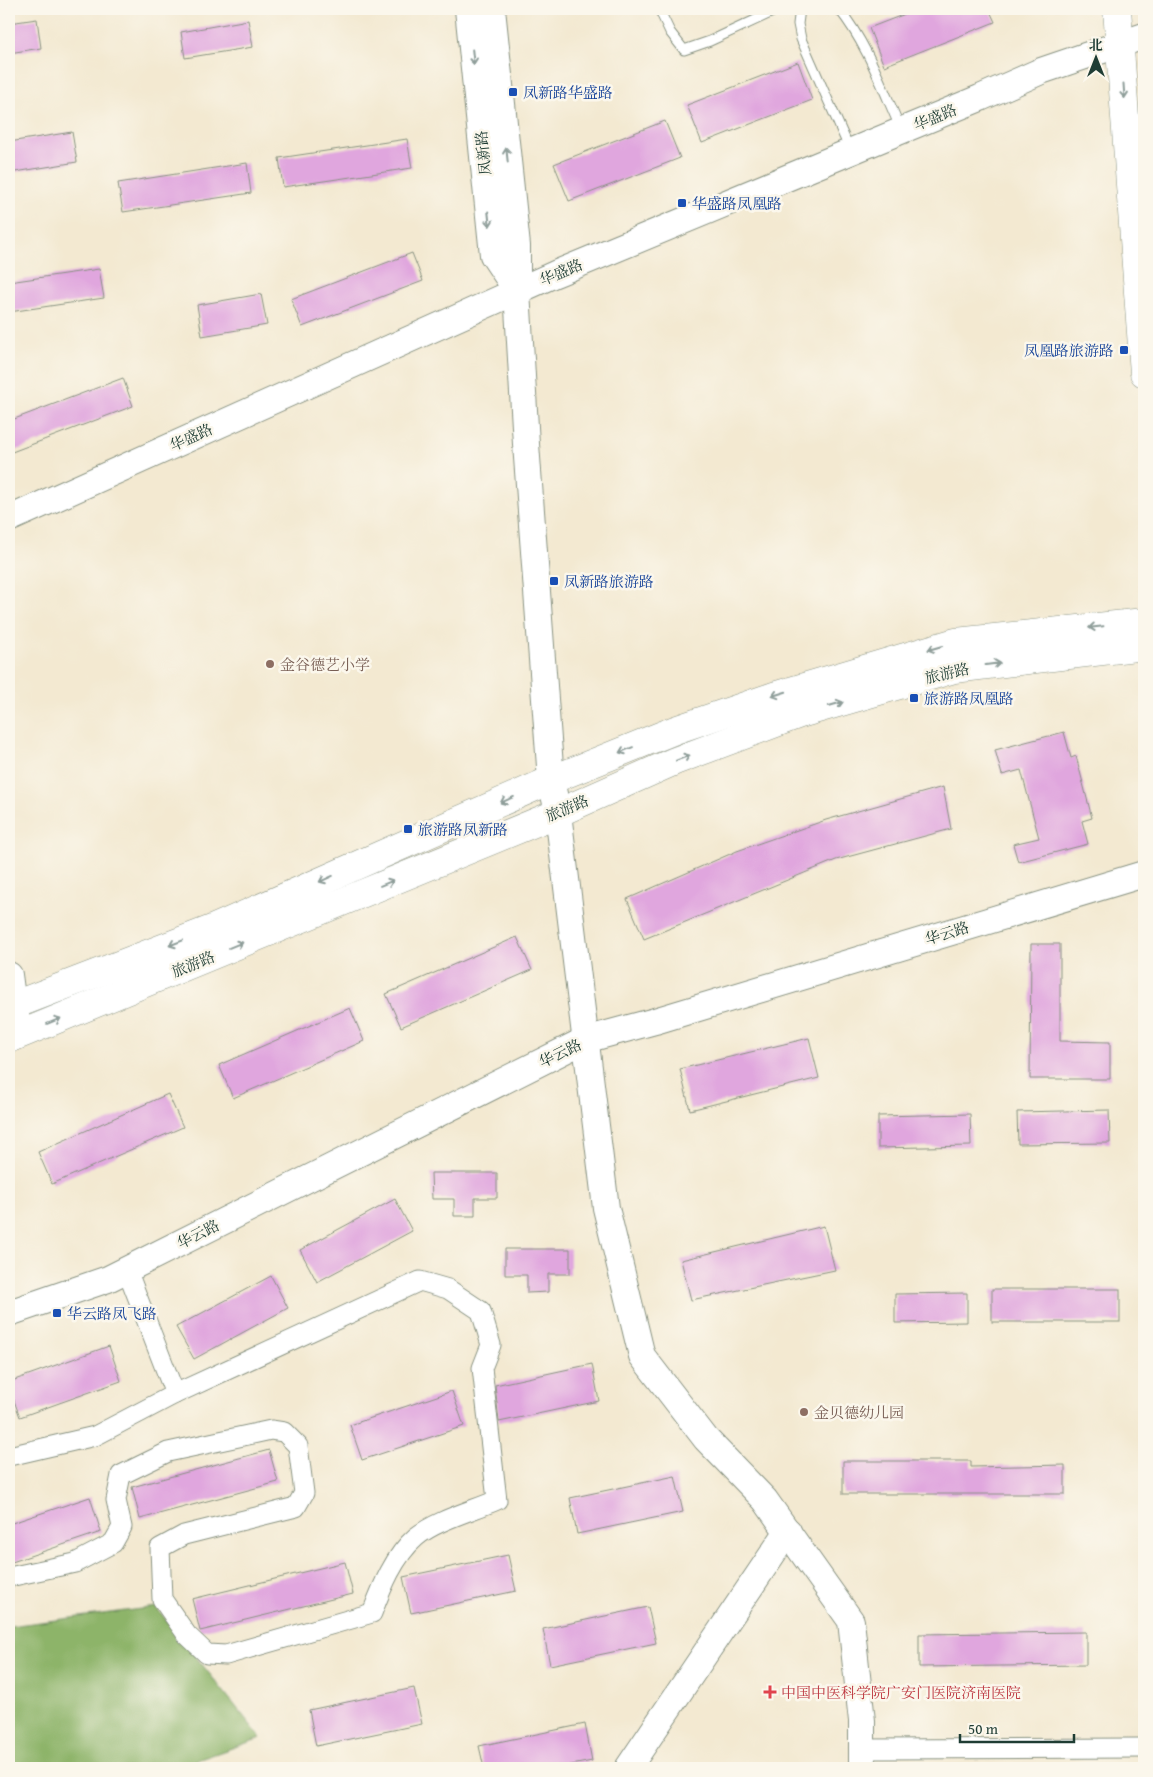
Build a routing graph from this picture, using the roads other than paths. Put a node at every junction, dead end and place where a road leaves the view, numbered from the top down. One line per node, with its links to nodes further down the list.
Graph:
1 (468, 9): 11 (street, 凤新路, one-way to 11)
2 (492, 9): 11 (street, one-way to 2)
3 (660, 9): 4 (lane)
4 (779, 9)
5 (800, 9): 10 (lane)
6 (839, 9): 9 (lane)
7 (1118, 9): 8 (main road)
8 (1132, 39): 9 (street, 华盛路); 12 (main road, one-way to 12)
9 (901, 130): 10 (street, 华盛路)
10 (851, 152): 11 (street, 华盛路)
11 (517, 291): 13 (street, 华盛路); 16 (street)
12 (1144, 373)
13 (9, 519)
14 (1144, 622): 16 (main road, 旅游路, one-way to 16)
15 (1144, 646): 17 (main road, 旅游路, one-way to 15)
16 (551, 780): 17 (street); 20 (main road, 旅游路, one-way to 20)
17 (558, 813): 21 (main road, 旅游路, one-way to 17); 22 (street)
18 (1144, 874): 22 (street, 华云路)
19 (9, 974): 20 (street)
20 (11, 1006): 21 (street)
21 (15, 1037)
22 (585, 1040): 23 (street, 华云路); 27 (street)
23 (126, 1270): 24 (street, 华云路); 25 (street)
24 (9, 1313)
25 (174, 1394): 26 (street); 28 (street)
26 (9, 1456)
27 (788, 1531): 30 (street); 31 (street)
28 (9, 1577)
29 (1144, 1748): 30 (street)
30 (862, 1759)
31 (628, 1768)

